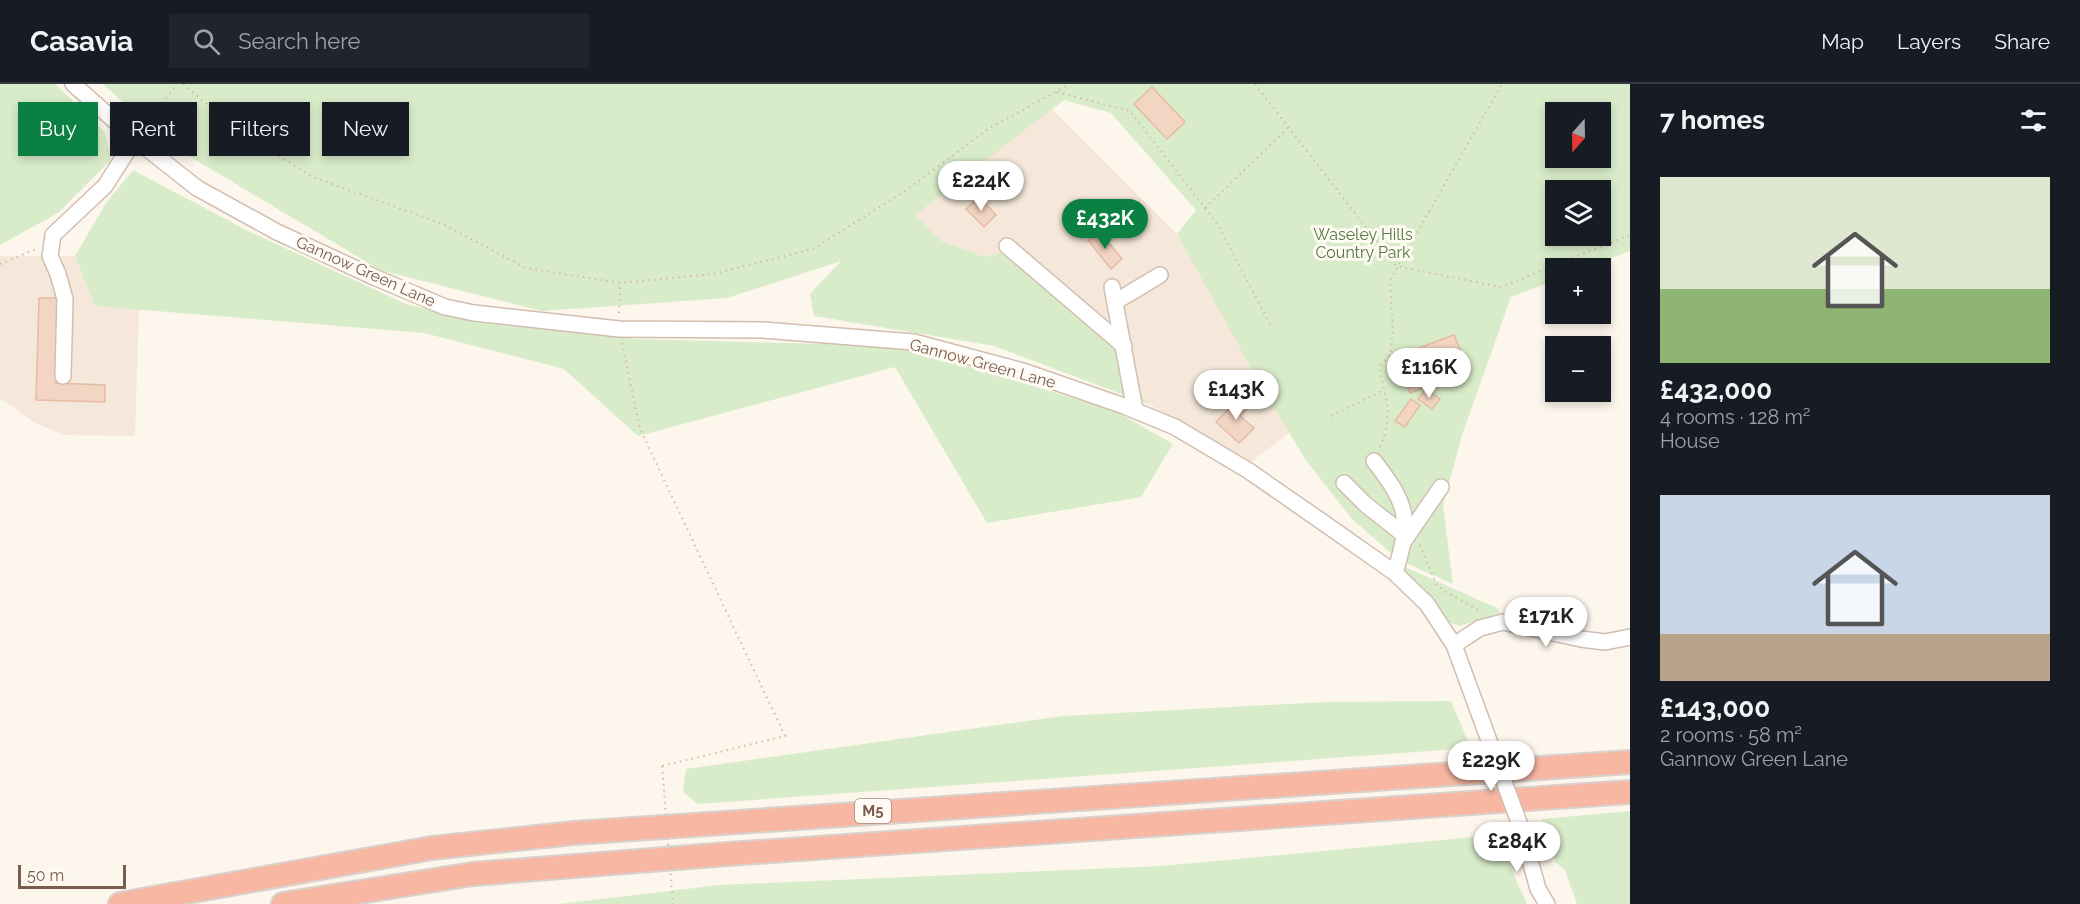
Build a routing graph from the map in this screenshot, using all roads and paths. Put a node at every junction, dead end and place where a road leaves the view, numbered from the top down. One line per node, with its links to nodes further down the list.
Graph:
1 (73, 84): 9 (street, Gannow Green Lane)
2 (177, 84): 8 (path)
3 (183, 84): 20 (path)
4 (1070, 84): 7 (path)
5 (1255, 84): 10 (path)
6 (1502, 84): 18 (path)
7 (1057, 92): 13 (path); 20 (path)
8 (163, 102)
9 (110, 117)
10 (1289, 127): 13 (path); 18 (path)
11 (124, 156): 14 (street)
12 (157, 156): 24 (street, Gannow Green Lane)
13 (1205, 208): 23 (path)
14 (53, 235): 17 (path); 26 (street)
15 (1630, 235): 18 (path)
16 (1007, 246): 25 (street)
17 (0, 264)
18 (1396, 266): 27 (path)
19 (1160, 274): 22 (street)
20 (620, 283): 24 (path)
21 (1112, 287): 22 (street)
22 (1115, 302): 25 (street)
23 (1270, 324)
24 (619, 329): 28 (street, Gannow Green Lane); 42 (path, bridge)
25 (1124, 346): 28 (street)
26 (63, 376)
27 (1384, 390): 29 (path); 30 (path)
28 (1135, 410): 34 (street, Gannow Green Lane)
29 (1331, 416)
30 (1374, 461): 33 (street)
31 (1344, 483): 33 (street)
32 (1441, 487): 33 (street)
33 (1407, 535): 34 (street); 35 (path)
34 (1395, 573): 37 (street, Gannow Green Lane)
35 (1503, 622): 36 (street); 37 (street)
36 (1630, 637)
37 (1454, 645): 43 (street, Gannow Green Lane, bridge)
38 (1630, 762): 40 (highway, M5)
39 (1630, 792): 41 (highway, M5)
40 (120, 904)
41 (283, 904)
42 (674, 904)
43 (1547, 904)

